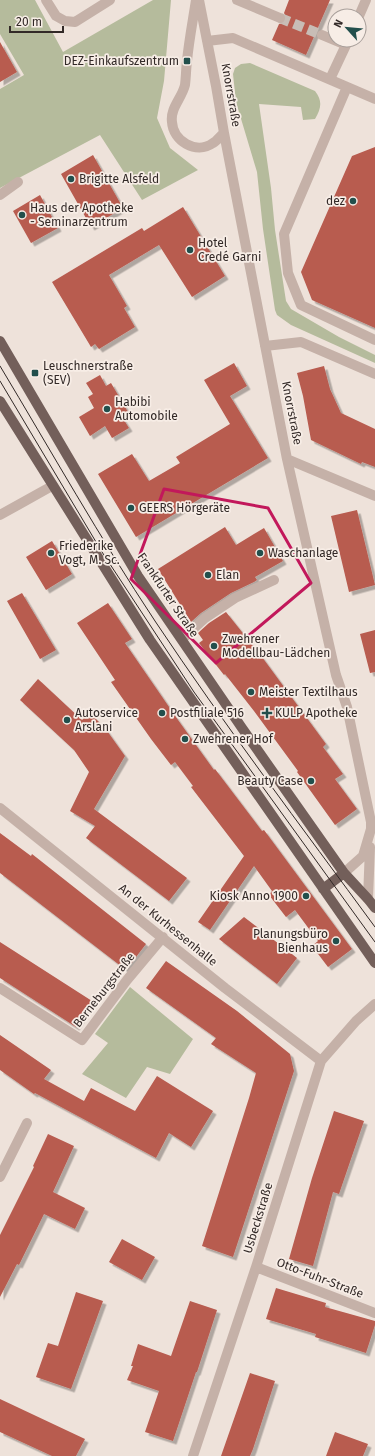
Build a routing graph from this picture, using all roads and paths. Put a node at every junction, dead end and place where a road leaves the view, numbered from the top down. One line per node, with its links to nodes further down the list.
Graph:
1 (46, 0): 2 (street)
2 (110, 0)
3 (196, 0): 14 (street)
4 (200, 0): 9 (street, Knorrstraße)
5 (237, 0): 6 (street)
6 (280, 18)
7 (322, 35): 8 (street)
8 (327, 37)
9 (207, 41): 11 (street); 14 (street, Knorrstraße)
10 (345, 48): 11 (street)
11 (330, 79): 12 (street)
12 (347, 87): 13 (street); 17 (street)
13 (375, 99)
14 (224, 133): 19 (street, Knorrstraße)
15 (18, 182): 16 (street)
16 (0, 194)
17 (375, 340)
18 (0, 341): 27 (main road, Frankfurter Straße)
19 (265, 346): 20 (street); 22 (street, Knorrstraße)
20 (375, 374)
21 (0, 401): 23 (main road)
22 (287, 459): 24 (street); 29 (street, Knorrstraße)
23 (52, 486): 25 (street); 31 (main road)
24 (375, 496)
25 (0, 515)
26 (274, 580): 27 (street)
27 (182, 639): 30 (main road, Frankfurter Straße)
28 (0, 808): 34 (street, An der Kurhessenhalle)
29 (371, 829): 30 (street, Knorrstraße); 32 (street, Knorrstraße)
30 (344, 873): 31 (main road); 32 (main road, Frankfurter Straße)
31 (323, 889): 35 (main road)
32 (368, 899): 33 (main road, Frankfurter Straße)
33 (375, 908)
34 (162, 937): 36 (street, Berneburgstraße); 38 (street, An der Kurhessenhalle)
35 (375, 962)
36 (0, 988)
37 (375, 1004): 38 (street, Usbeckstraße)
38 (321, 1061): 41 (street, Usbeckstraße)
39 (27, 1123): 40 (street)
40 (0, 1177)
41 (256, 1267): 42 (street, Otto-Fuhr-Straße); 43 (street, Usbeckstraße)
42 (375, 1313)
43 (193, 1456)

